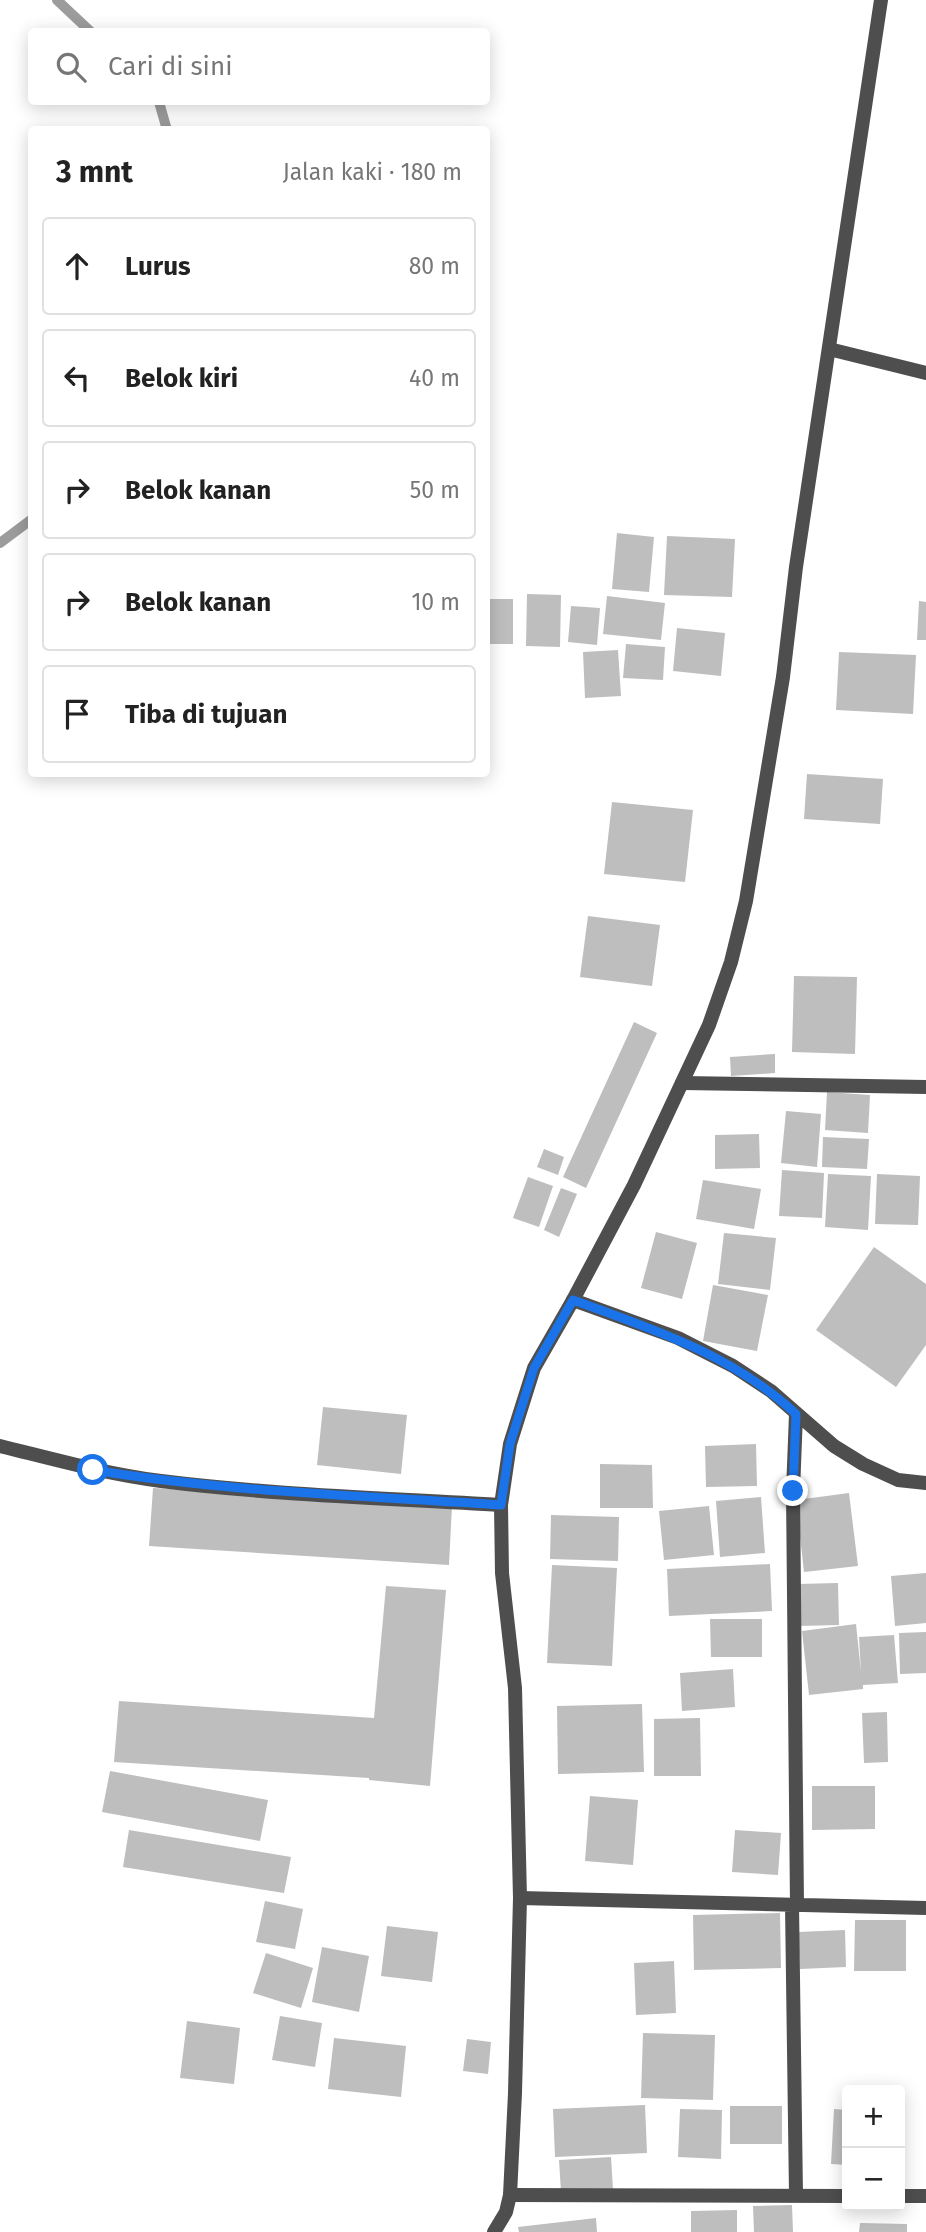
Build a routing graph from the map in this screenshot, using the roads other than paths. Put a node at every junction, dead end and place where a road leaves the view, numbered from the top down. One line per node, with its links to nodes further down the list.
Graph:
1 (881, 0): 2 (street)
2 (829, 349): 3 (street); 4 (street)
3 (926, 373)
4 (682, 1083): 5 (street); 6 (street)
5 (926, 1087)
6 (573, 1300): 7 (street); 10 (street)
7 (796, 1414): 9 (street); 12 (street)
8 (0, 1446): 10 (street)
9 (926, 1483)
10 (501, 1505): 11 (street)
11 (520, 1898): 12 (street); 14 (street)
12 (795, 1905): 13 (street); 15 (street)
13 (926, 1908)
14 (510, 2195): 15 (street); 19 (street)
15 (796, 2195): 16 (street)
16 (842, 2196)
17 (905, 2196): 18 (street)
18 (926, 2196)
19 (494, 2232)

